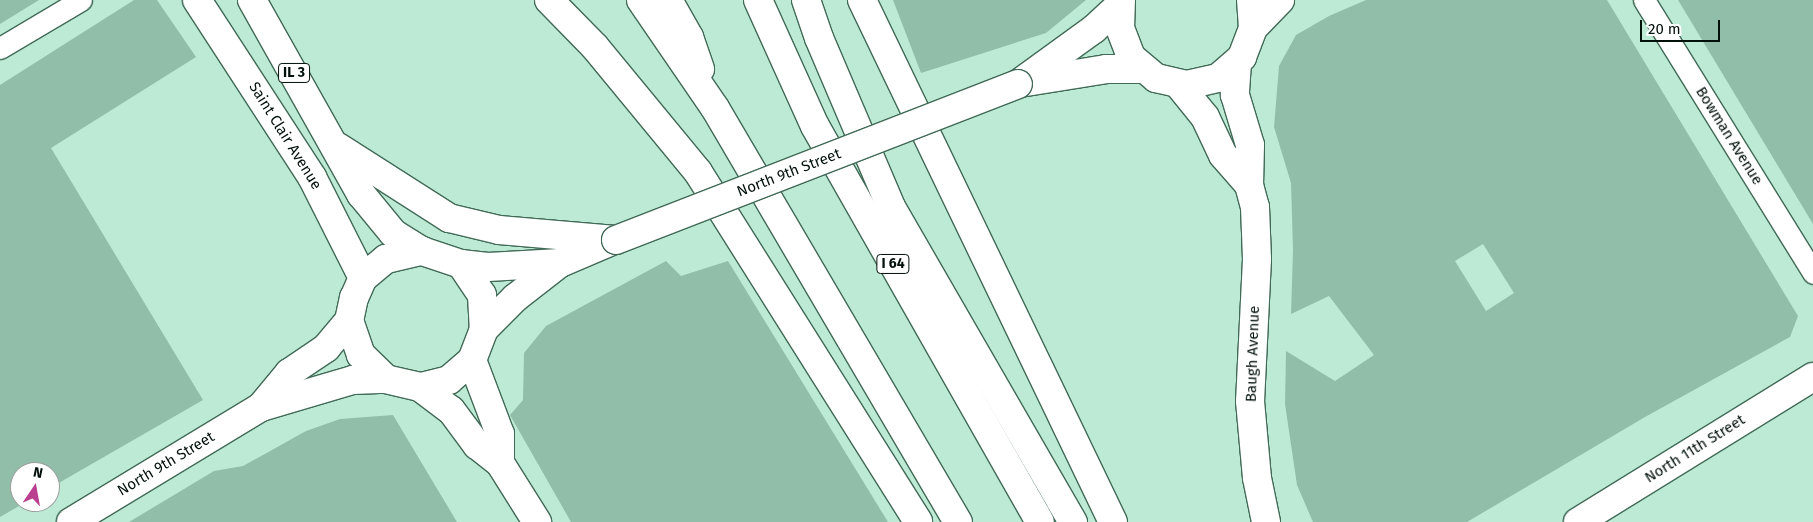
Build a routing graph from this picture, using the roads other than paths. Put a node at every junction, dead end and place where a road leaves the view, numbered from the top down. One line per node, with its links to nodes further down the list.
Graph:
1 (81, 0): 15 (street)
2 (197, 0): 28 (main road, Saint Clair Avenue)
3 (252, 0): 21 (main road, IL 3)
4 (549, 0): 39 (main road)
5 (642, 0): 20 (main road)
6 (668, 0): 20 (main road)
7 (758, 0): 41 (main road, I 64)
8 (806, 0): 42 (main road)
9 (862, 0): 43 (main road)
10 (1251, 0): 14 (main road)
11 (1280, 0): 14 (main road)
12 (1644, 0): 27 (street, Bowman Avenue)
13 (1121, 2): 17 (main road); 18 (main road, North 9th Street)
14 (1253, 28): 16 (main road)
15 (0, 48)
16 (1237, 63): 19 (main road); 22 (main road, Baugh Avenue)
17 (1142, 69): 18 (main road, North 9th Street); 19 (main road)
18 (1018, 84): 23 (main road, North 9th Street, bridge)
19 (1179, 85): 22 (main road, Baugh Avenue)
20 (714, 108): 40 (main road)
21 (337, 146): 23 (main road); 24 (main road, IL 3)
22 (1249, 185): 44 (main road, Baugh Avenue)
23 (616, 240): 25 (main road, North 9th Street)
24 (422, 250): 26 (main road); 28 (main road)
25 (560, 263): 26 (main road, North 9th Street); 30 (main road, North 9th Street)
26 (461, 264): 30 (main road)
27 (1813, 273)
28 (363, 278): 29 (main road)
29 (349, 322): 33 (main road); 35 (main road, North 9th Street)
30 (484, 329): 31 (main road)
31 (472, 360): 34 (main road); 36 (main road)
32 (1813, 377): 45 (main road, North 11th Street)
33 (386, 378): 34 (main road); 35 (main road, North 9th Street)
34 (420, 388): 36 (main road)
35 (261, 407): 37 (main road, North 9th Street)
36 (500, 463): 38 (main road)
37 (71, 522)
38 (537, 522)
39 (918, 522)
40 (958, 522)
41 (1040, 522)
42 (1073, 522)
43 (1113, 522)
44 (1266, 522)
45 (1578, 522)

